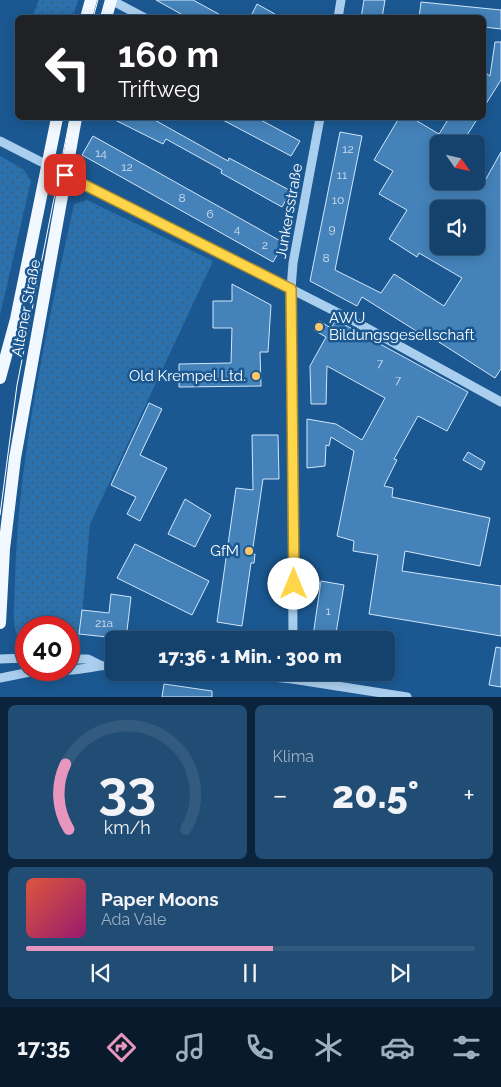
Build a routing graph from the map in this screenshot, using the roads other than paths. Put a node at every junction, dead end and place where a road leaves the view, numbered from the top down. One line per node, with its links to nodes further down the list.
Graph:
1 (91, 0): 4 (main road)
2 (111, 0): 5 (main road); 6 (street)
3 (341, 0): 7 (street)
4 (87, 15)
5 (107, 15)
6 (139, 15)
7 (338, 15)
8 (57, 120): 12 (main road, Altener Straße)
9 (76, 120): 13 (main road, Altener Straße)
10 (320, 120): 14 (street, Junkersstraße)
11 (0, 141): 12 (street)
12 (46, 166): 13 (street); 15 (main road, Altener Straße)
13 (65, 175): 14 (street); 17 (main road, Altener Straße)
14 (291, 289): 16 (street); 18 (street, Junkersstraße)
15 (0, 378)
16 (501, 402)
17 (0, 624)
18 (293, 631)
19 (15, 658): 20 (street)
20 (0, 659)
21 (80, 659): 22 (street)
22 (100, 665): 23 (street); 24 (street)
23 (105, 665)
24 (80, 670)
25 (15, 675): 26 (street)
26 (0, 678)
27 (319, 681): 28 (street)
28 (407, 697)

